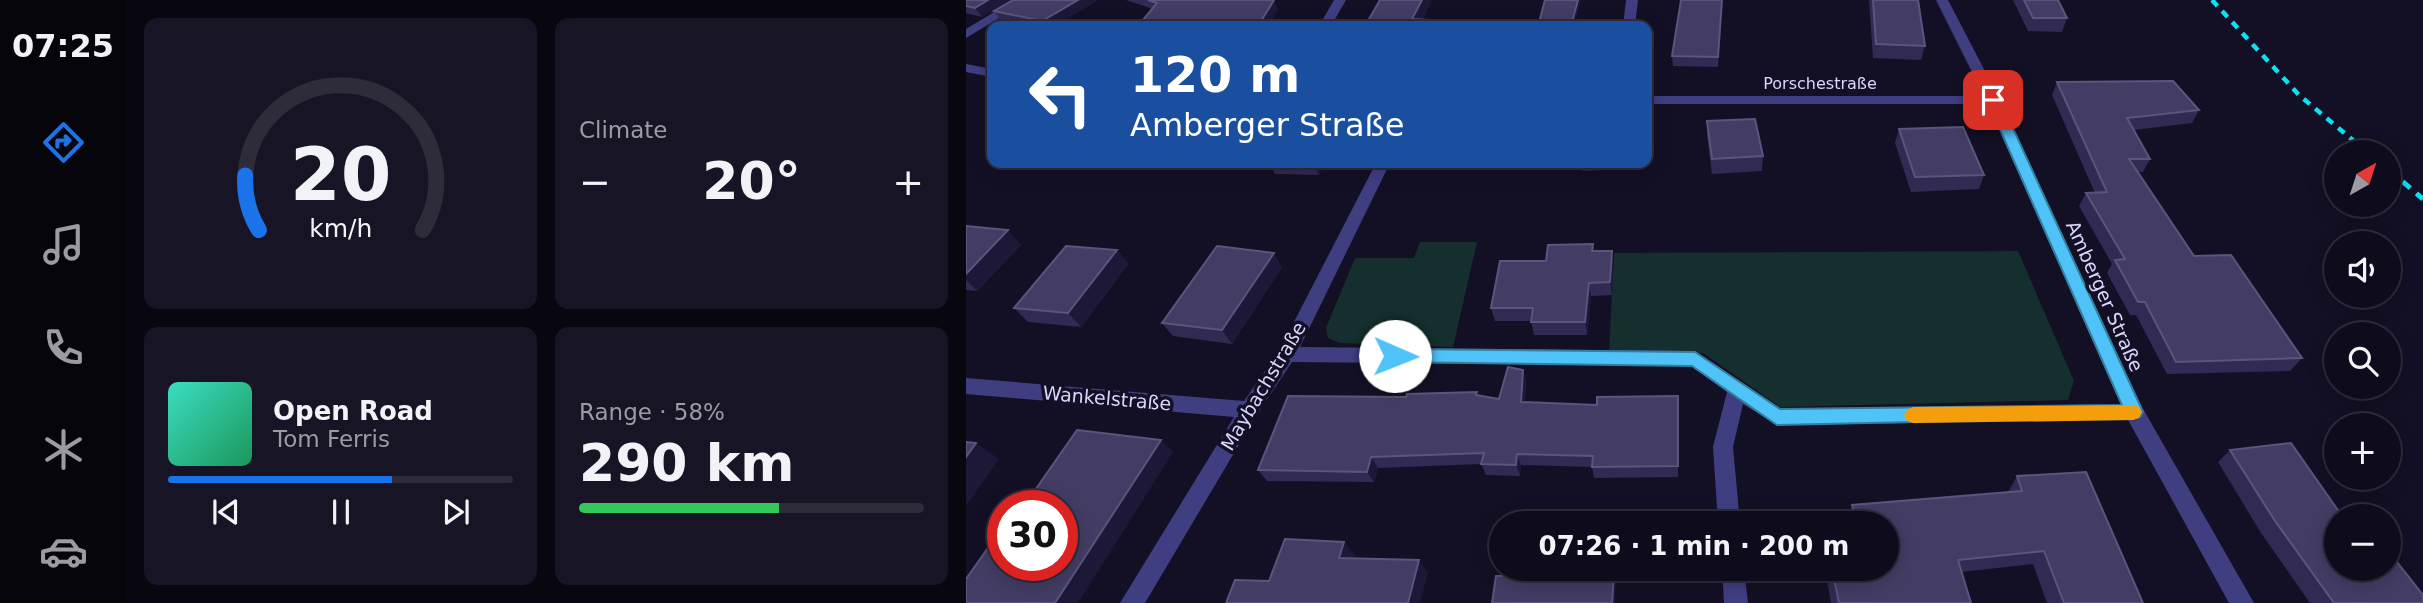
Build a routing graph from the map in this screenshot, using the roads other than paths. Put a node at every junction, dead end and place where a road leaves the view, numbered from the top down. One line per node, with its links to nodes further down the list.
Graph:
1 (1023, 0): 6 (street)
2 (1340, 0): 7 (street)
3 (1632, 0): 8 (street)
4 (1942, 0): 13 (street, Amberger Straße)
5 (987, 21): 9 (street)
6 (988, 21)
7 (1328, 21)
8 (1630, 21)
9 (966, 34)
10 (966, 68): 11 (street)
11 (987, 72)
12 (1652, 100): 13 (street, Porschestraße)
13 (1993, 100): 19 (street, Amberger Straße)
14 (1380, 168): 15 (street, Maybachstraße)
15 (1287, 354): 17 (street); 18 (street, Maybachstraße)
16 (966, 386): 18 (street, Wankelstraße)
17 (1737, 388): 19 (street); 20 (street)
18 (1249, 411): 22 (street, Maybachstraße)
19 (2134, 412): 24 (street, Amberger Straße)
20 (1729, 511)
21 (1734, 581): 23 (street)
22 (1132, 603)
23 (1736, 603)
24 (2242, 603)

